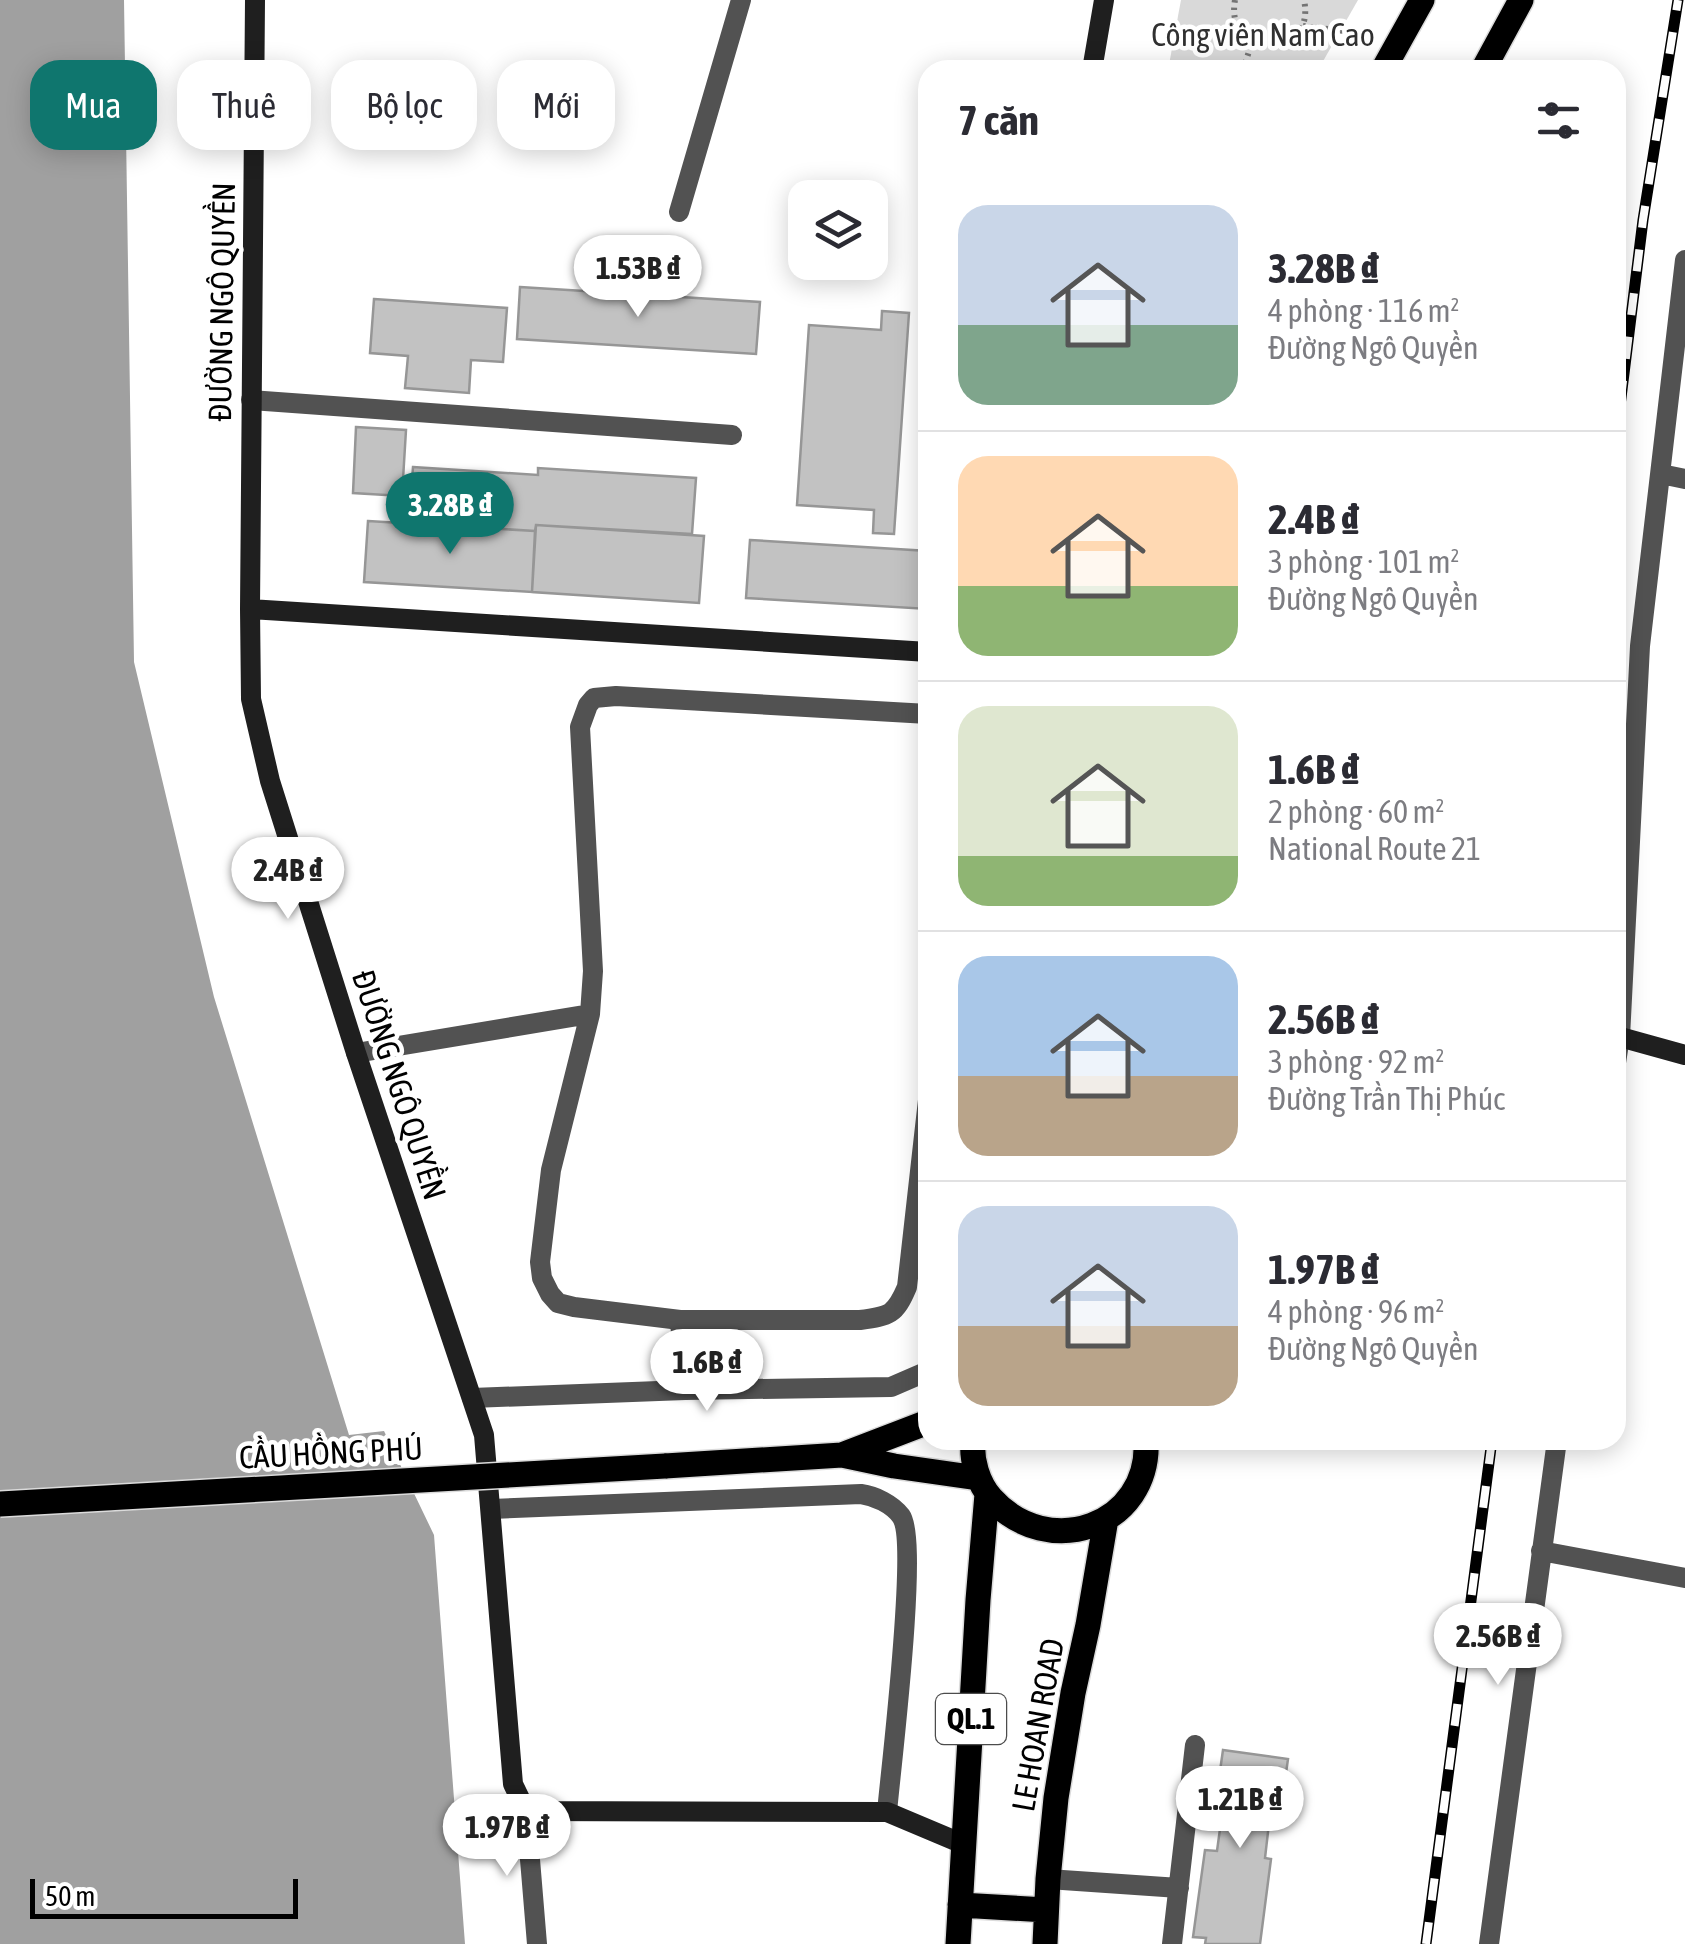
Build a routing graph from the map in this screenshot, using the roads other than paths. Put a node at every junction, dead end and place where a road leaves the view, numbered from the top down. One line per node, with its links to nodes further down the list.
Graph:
1 (255, 0): 11 (street, ĐƯỜNG NGÔ QUYỀN)
2 (742, 0): 9 (street)
3 (1104, 0): 6 (street)
4 (1422, 0): 7 (main road)
5 (1522, 0): 8 (main road)
6 (1094, 60)
7 (1389, 60)
8 (1488, 60)
9 (679, 212)
10 (1685, 260): 13 (street)
11 (252, 400): 12 (street); 15 (street, ĐƯỜNG NGÔ QUYỀN)
12 (732, 434)
13 (1661, 474): 14 (street); 18 (street)
14 (1685, 480)
15 (250, 609): 16 (street); 21 (street, ĐƯỜNG NGÔ QUYỀN)
16 (918, 651)
17 (918, 713): 19 (street)
18 (1626, 920)
19 (590, 1014): 21 (street); 24 (street)
20 (1626, 1039): 22 (street)
21 (356, 1053): 27 (street, ĐƯỜNG NGÔ QUYỀN)
22 (1685, 1054)
23 (918, 1211): 24 (street)
24 (680, 1320): 26 (street)
25 (918, 1375): 26 (street)
26 (685, 1390): 27 (street)
27 (472, 1398): 35 (street, ĐƯỜNG NGÔ QUYỀN)
28 (918, 1426): 32 (main road)
29 (973, 1450): 33 (main road, LE HOAN ROAD)
30 (1147, 1450): 36 (main road)
31 (1556, 1450): 37 (street)
32 (842, 1455): 33 (main road); 34 (main road, CẦU HỒNG PHÚ, bridge)
33 (983, 1486): 36 (main road); 42 (main road, LE HOAN ROAD / QL.1)
34 (0, 1504)
35 (492, 1508): 40 (street, ĐƯỜNG NGÔ QUYỀN); 41 (street)
36 (1106, 1519): 43 (main road, LE HOAN ROAD)
37 (1541, 1551): 38 (street); 51 (street)
38 (1685, 1578)
39 (1195, 1746): 44 (street)
40 (526, 1811): 41 (street); 47 (street, ĐƯỜNG NGÔ QUYỀN)
41 (887, 1812): 42 (street)
42 (964, 1844): 45 (main road, LE HOAN ROAD / QL.1)
43 (1048, 1879): 44 (street); 46 (main road, LE HOAN ROAD)
44 (1179, 1888): 50 (street)
45 (960, 1905): 46 (main road); 48 (main road, LE HOAN ROAD / QL.1)
46 (1046, 1910): 49 (main road, LE HOAN ROAD)
47 (537, 1944)
48 (958, 1944)
49 (1045, 1944)
50 (1172, 1944)
51 (1490, 1944)

